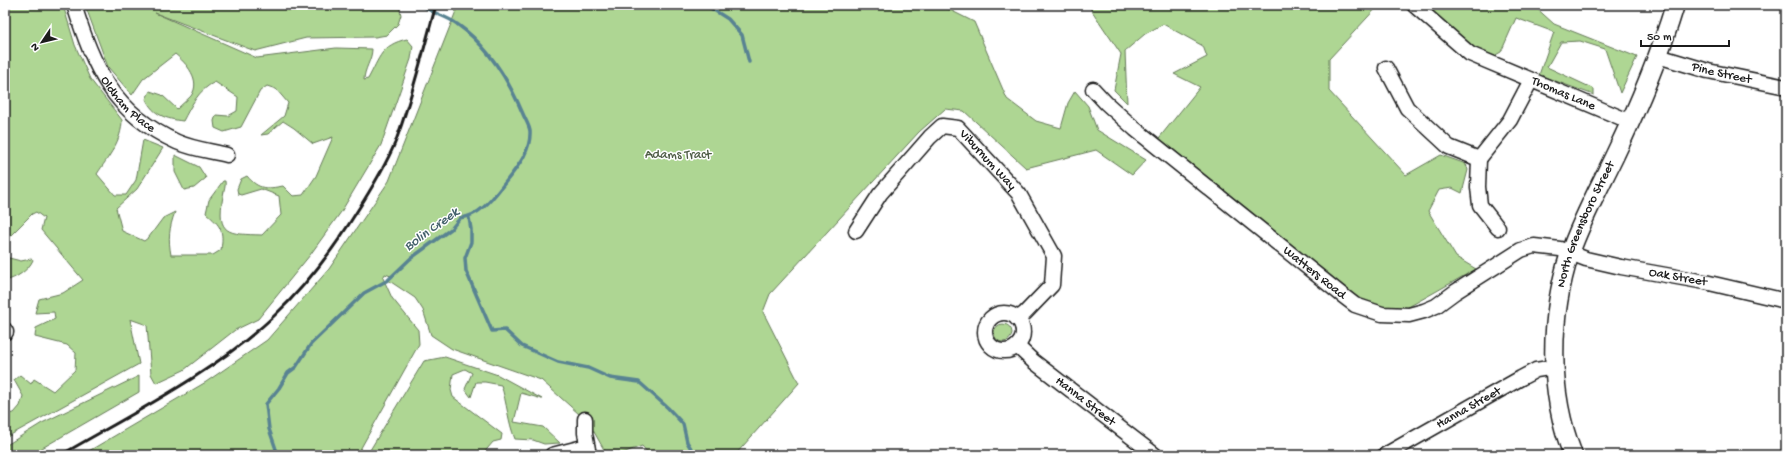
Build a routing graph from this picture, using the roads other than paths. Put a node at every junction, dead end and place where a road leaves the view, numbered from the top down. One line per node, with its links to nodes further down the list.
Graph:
1 (74, 5): 10 (street, Oldham Place)
2 (1414, 5): 6 (street, Thomas Lane)
3 (1675, 5): 4 (main road, North Greensboro Street)
4 (1658, 56): 7 (street, Pine Street); 9 (main road, North Greensboro Street)
5 (1386, 68): 11 (street)
6 (1531, 80): 9 (street, Thomas Lane); 11 (street)
7 (1786, 87)
8 (1093, 89): 14 (street, Watters Road)
9 (1631, 122): 14 (main road, North Greensboro Street)
10 (228, 155)
11 (1479, 159): 12 (street)
12 (1498, 228)
13 (856, 231): 16 (street, Viburnum Way)
14 (1571, 252): 15 (street, Oak Street); 18 (main road, North Greensboro Street)
15 (1786, 301)
16 (1017, 319): 17 (street); 17 (street)
17 (1017, 346): 22 (street, Hanna Street)
18 (1555, 367): 23 (street, Hanna Street); 24 (main road, North Greensboro Street)
19 (585, 419): 20 (street)
20 (588, 450): 21 (street)
21 (552, 455)
22 (1155, 455)
23 (1385, 455)
24 (1573, 455)

